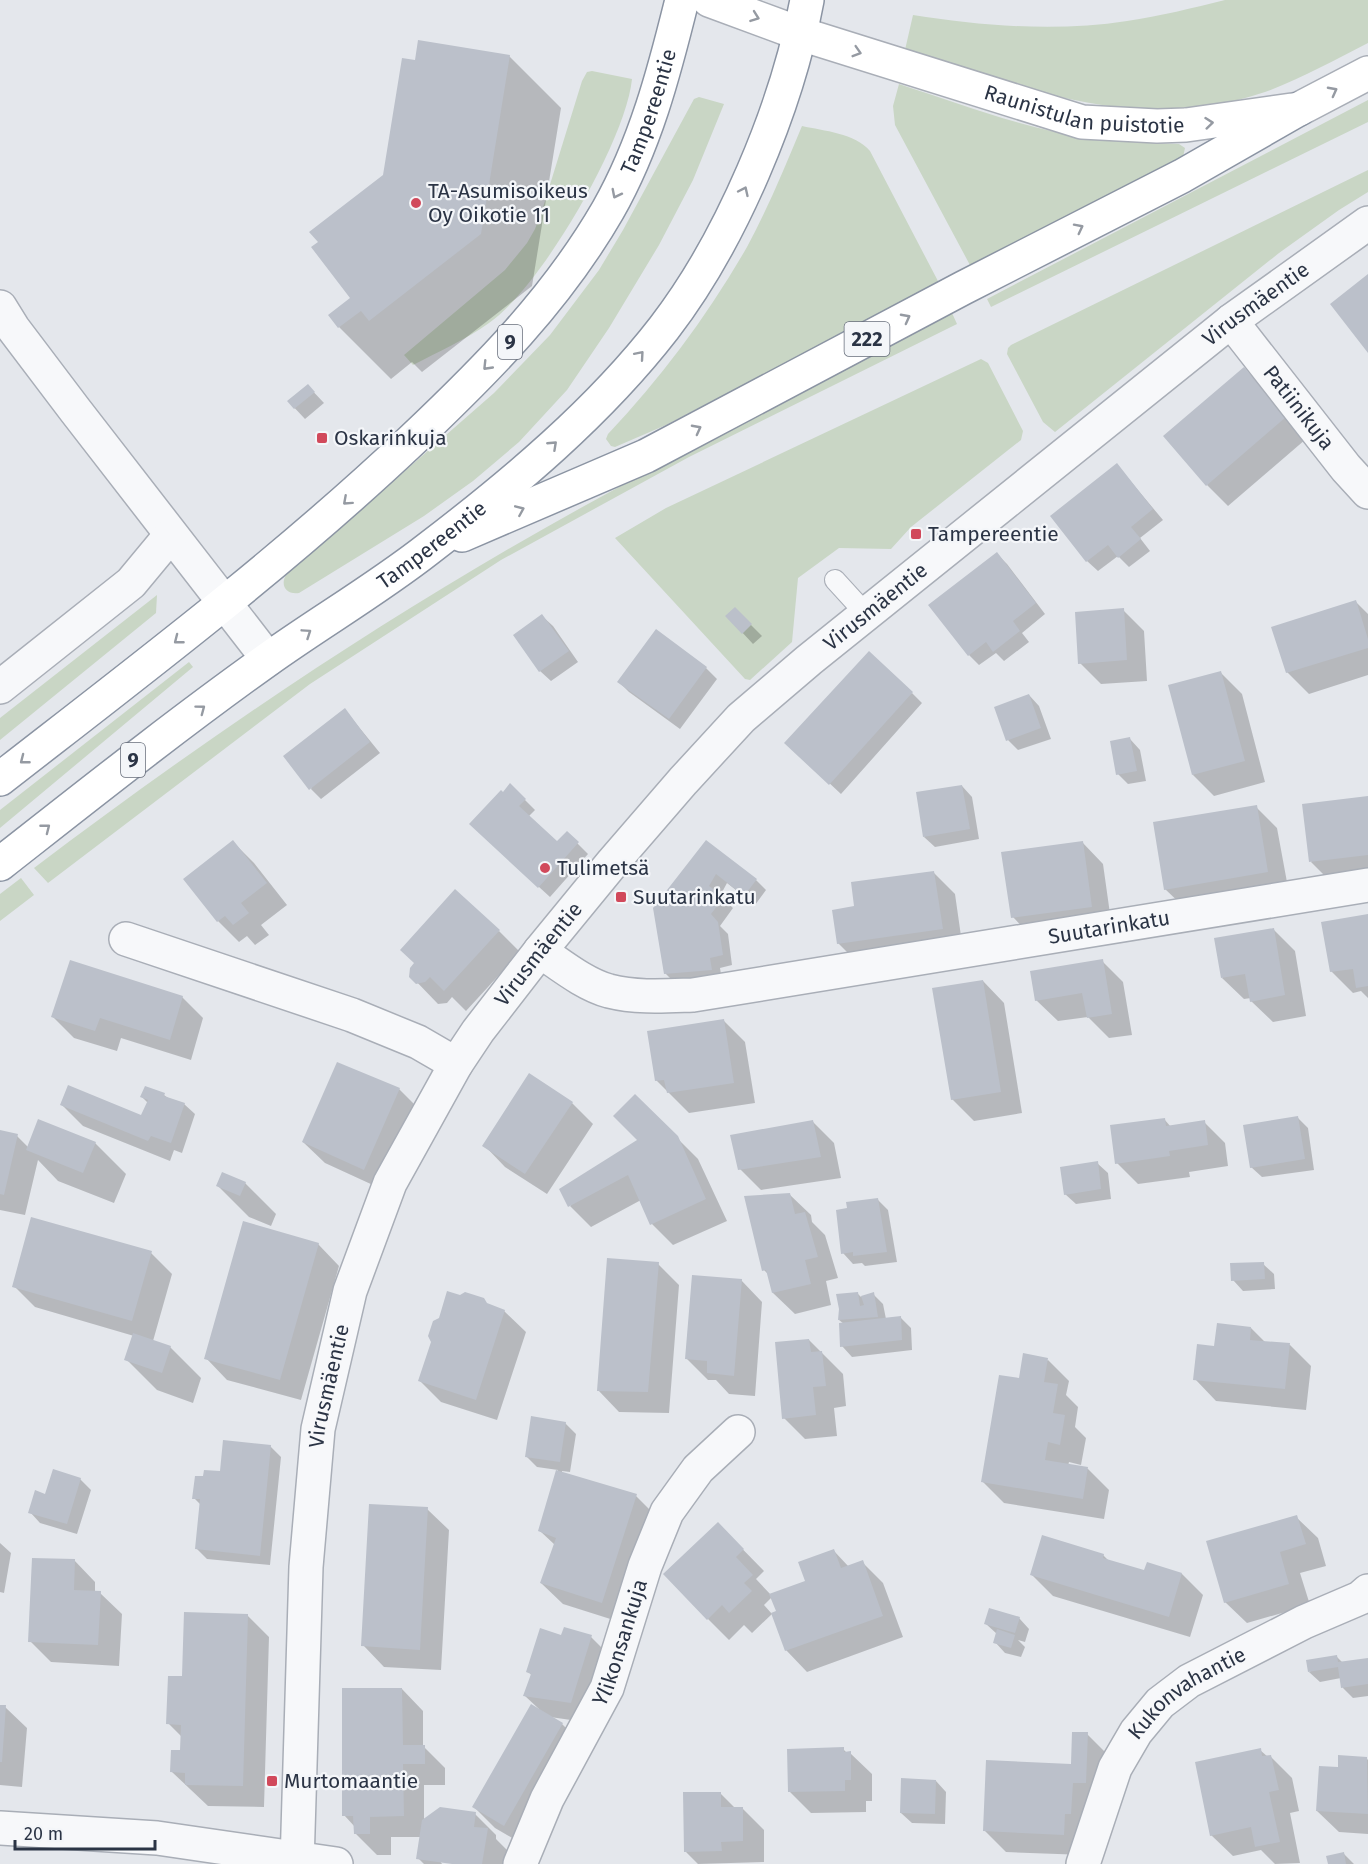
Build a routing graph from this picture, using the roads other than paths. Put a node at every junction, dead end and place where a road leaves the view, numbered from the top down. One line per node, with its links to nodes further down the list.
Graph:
1 (682, 0): 14 (main road, Tampereentie / 9, one-way to 14)
2 (709, 0): 4 (main road, Raunistulan puistotie, one-way to 4)
3 (807, 0): 4 (main road, Tampereentie / 9)
4 (801, 34): 6 (main road, Raunistulan puistotie / 222, one-way to 6); 12 (main road, Tampereentie / 9, one-way to 4)
5 (1368, 73): 6 (main road, Raunistulan puistotie / 222, one-way to 5)
6 (1299, 109): 12 (main road, 222, one-way to 6)
7 (1368, 222): 9 (street, Virusmäentie)
8 (0, 307): 11 (street)
9 (1231, 321): 10 (street, Patiinikuja); 15 (street, Virusmäentie)
10 (1368, 492)
11 (170, 536): 14 (street); 17 (street)
12 (427, 550): 16 (main road, Tampereentie / 9, one-way to 12)
13 (835, 580): 15 (lane)
14 (224, 604): 16 (street); 18 (main road, Tampereentie / 9, one-way to 18)
15 (866, 614): 22 (street, Virusmäentie)
16 (268, 659): 19 (main road, Tampereentie / 9, one-way to 16)
17 (0, 687)
18 (0, 779)
19 (0, 864)
20 (1368, 885): 22 (street, Suutarinkatu)
21 (126, 939): 23 (street)
22 (540, 951): 23 (street, Virusmäentie)
23 (456, 1064): 27 (street, Virusmäentie)
24 (738, 1432): 29 (street, Ylikonsankuja)
25 (1368, 1591): 30 (street, Kukonvahantie)
26 (0, 1828): 27 (street)
27 (297, 1861): 28 (street)
28 (336, 1864)
29 (520, 1864)
30 (1083, 1864)

